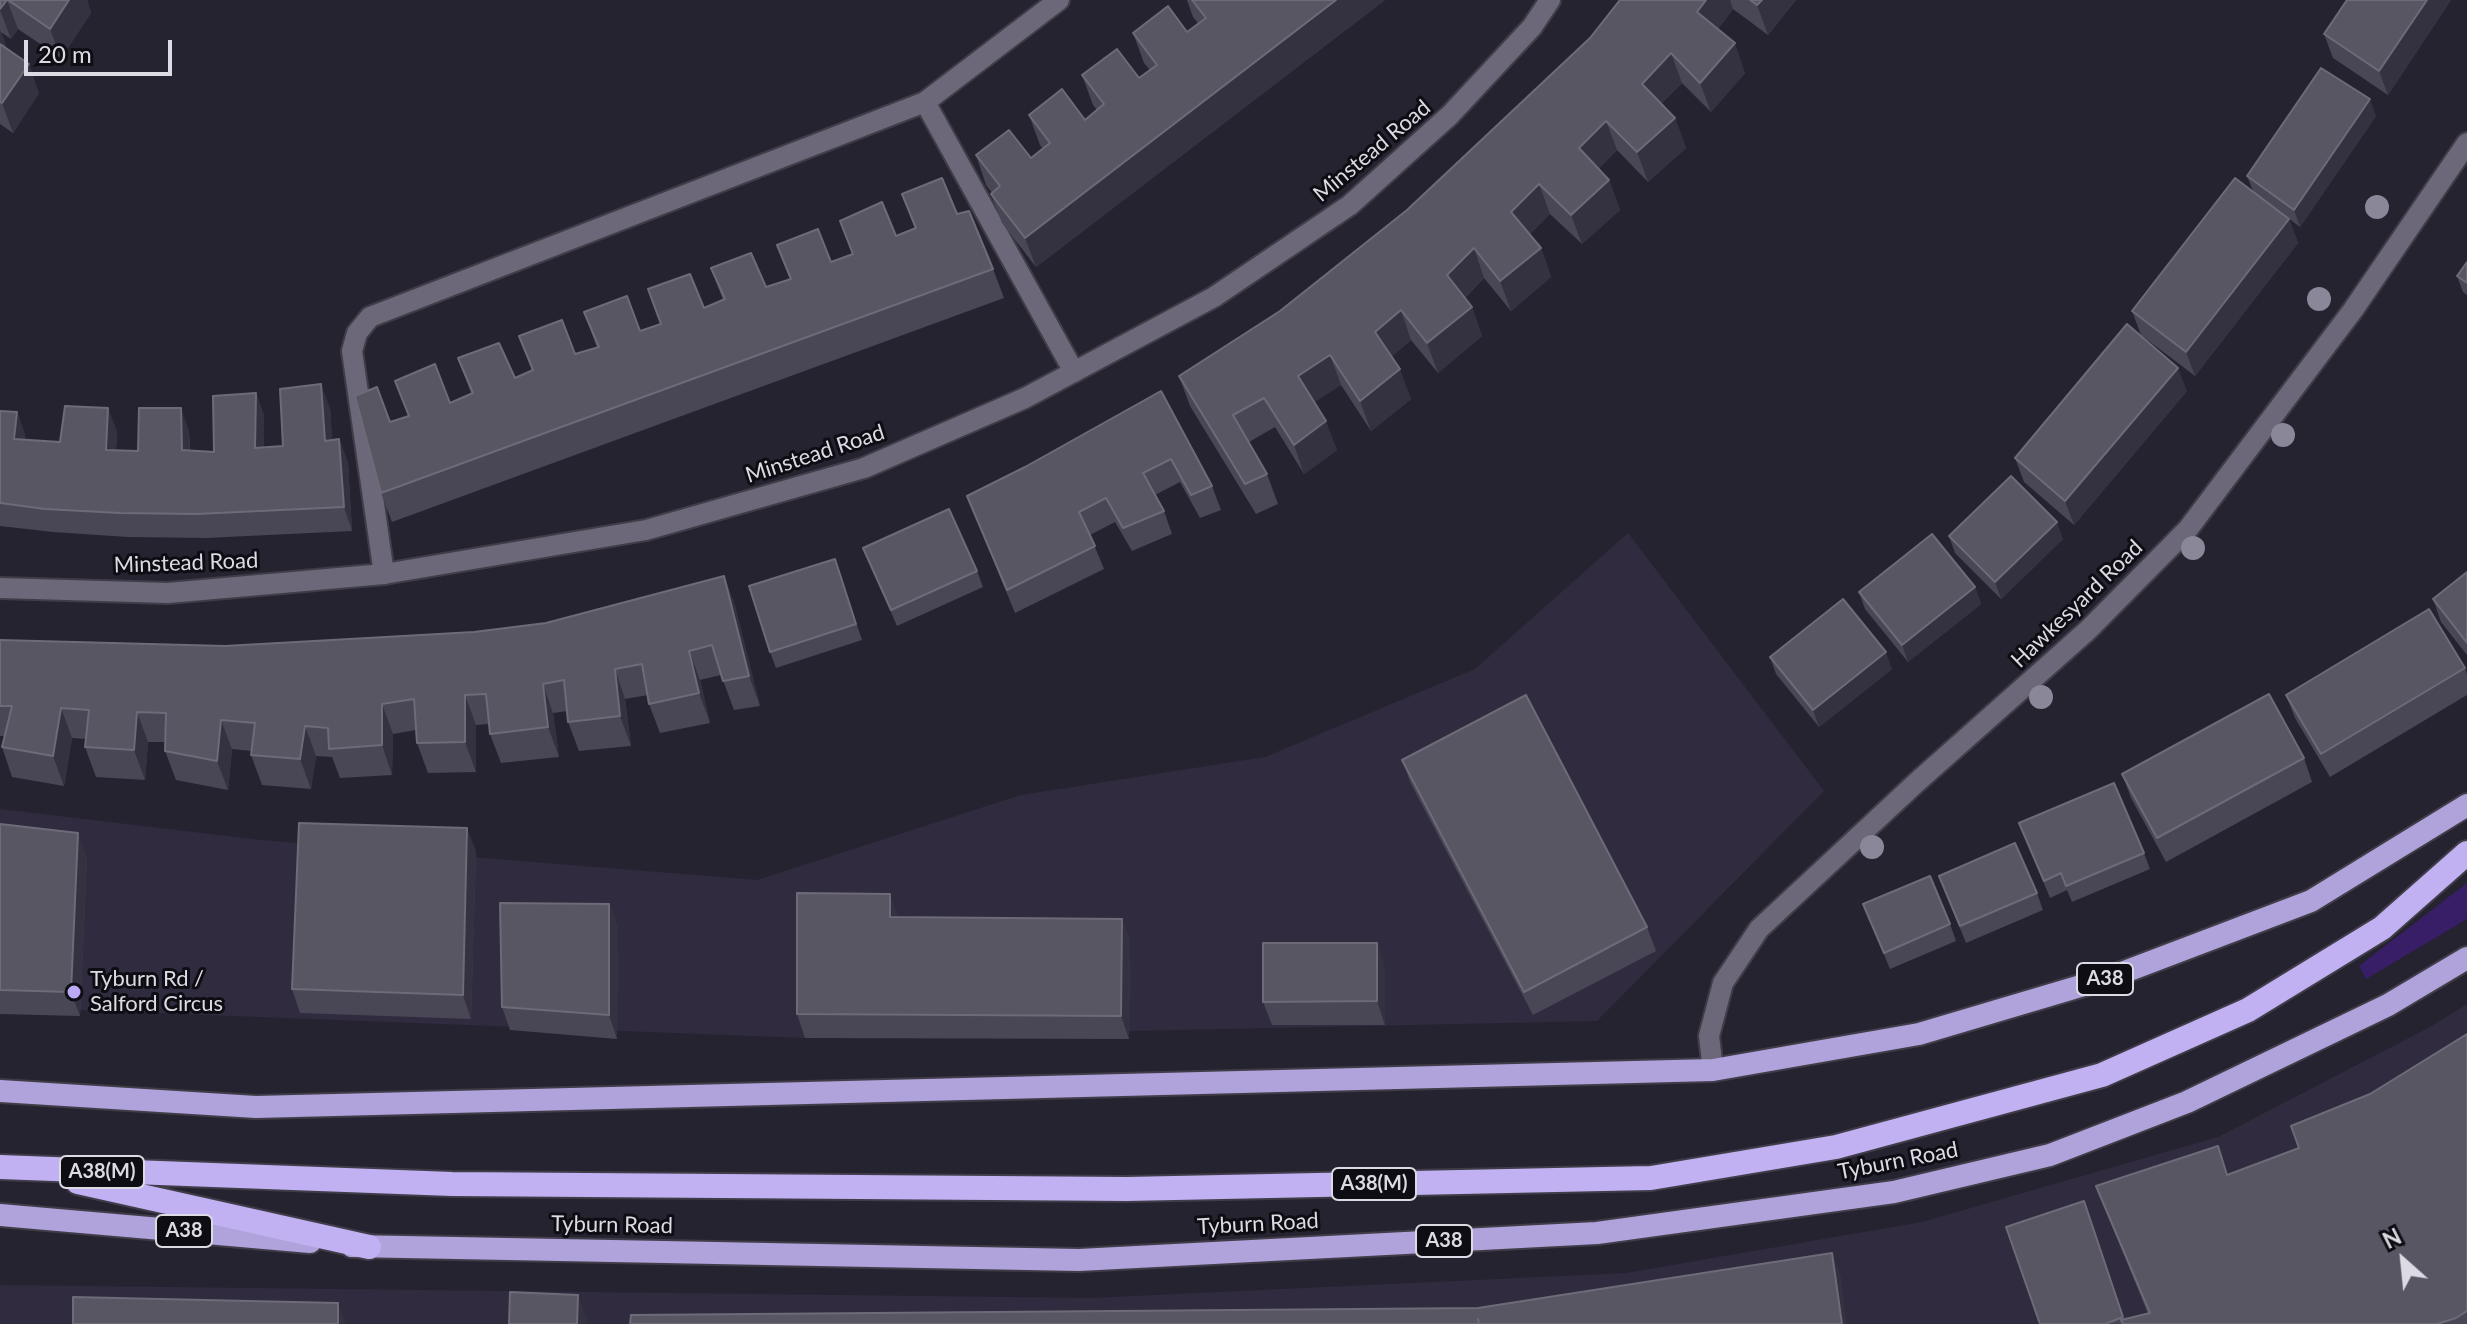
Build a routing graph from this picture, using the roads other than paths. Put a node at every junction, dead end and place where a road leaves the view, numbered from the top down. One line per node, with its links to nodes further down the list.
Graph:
1 (1059, 0): 3 (street)
2 (1550, 0): 5 (street, Minstead Road)
3 (925, 102): 5 (street); 6 (street)
4 (2467, 143): 11 (street, Hawkesyard Road)
5 (1074, 372): 6 (street, Minstead Road)
6 (384, 574): 7 (street, Minstead Road)
7 (0, 588)
8 (2467, 805): 11 (highway, A38)
9 (2467, 853): 13 (highway, A38(M))
10 (2467, 958): 15 (highway, Tyburn Road / A38)
11 (1713, 1070): 12 (highway, A38)
12 (0, 1091)
13 (0, 1169): 15 (highway, A38(M))
14 (0, 1215): 15 (highway, Tyburn Road / A38)
15 (369, 1247)

